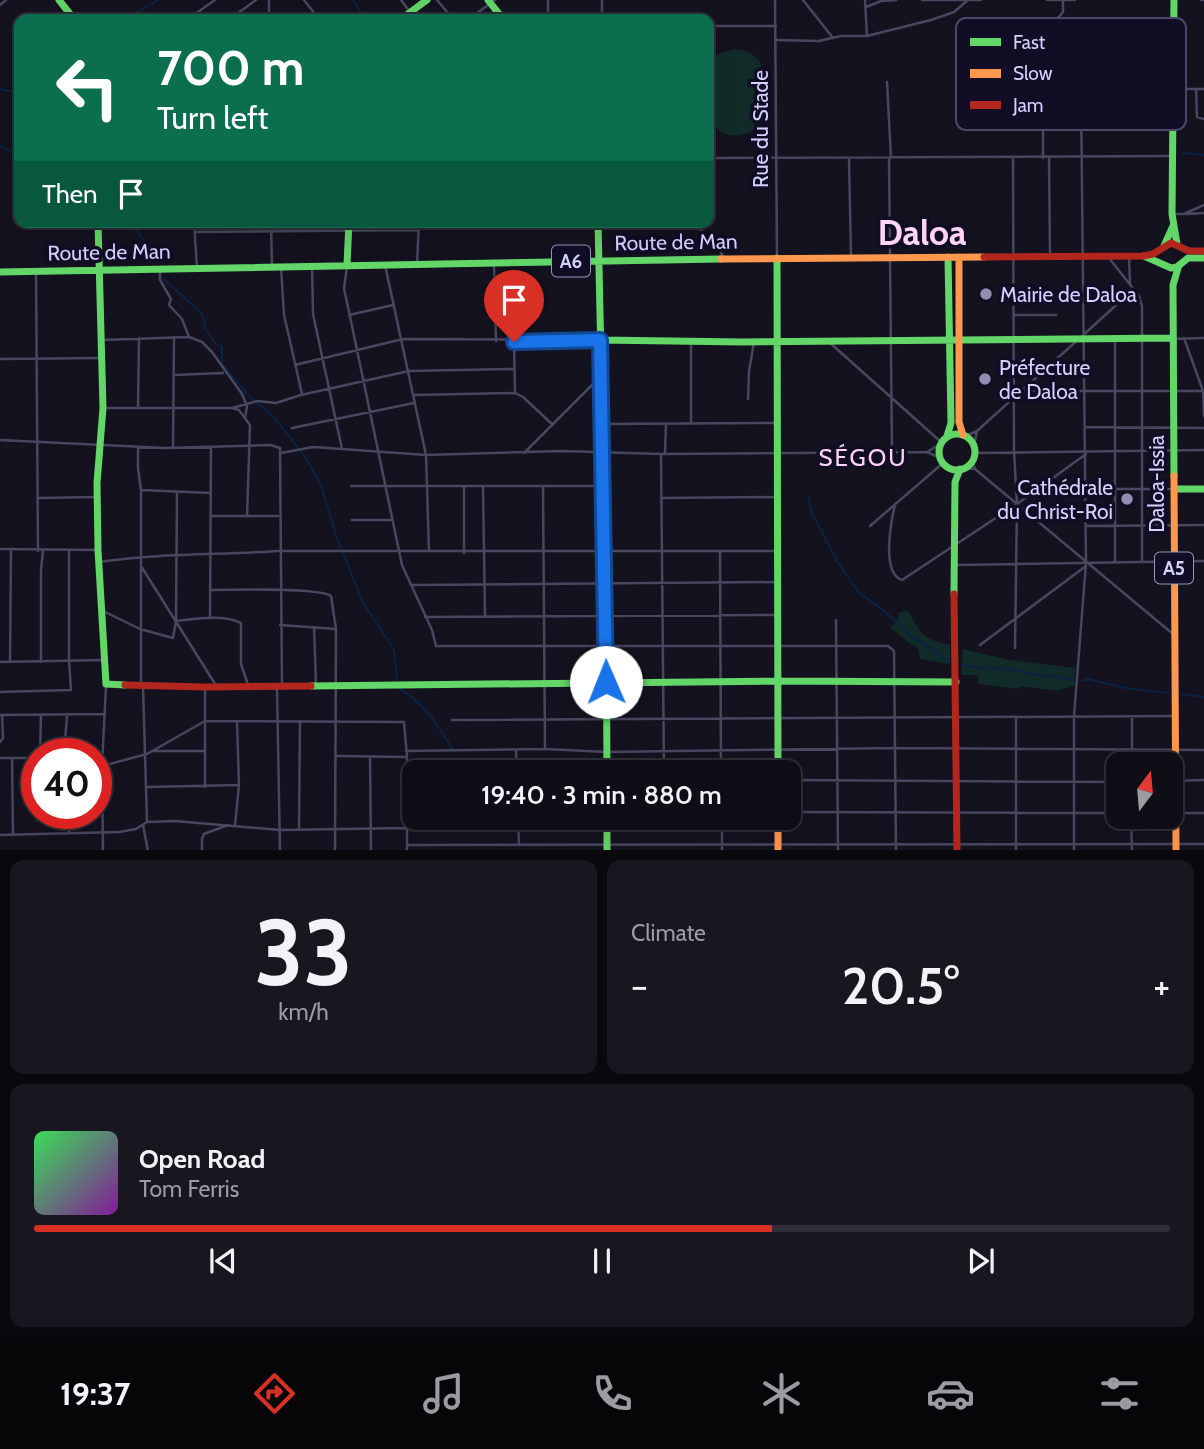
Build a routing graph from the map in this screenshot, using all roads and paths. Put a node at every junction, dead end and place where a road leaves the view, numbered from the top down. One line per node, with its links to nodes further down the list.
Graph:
1 (6, 0): 19 (street)
2 (215, 0): 21 (street)
3 (256, 0): 22 (street)
4 (304, 0): 23 (street)
5 (427, 0): 24 (main road)
6 (437, 0): 25 (street)
7 (775, 0): 30 (street, Rue du Stade)
8 (803, 0): 32 (street)
9 (866, 0): 20 (street)
10 (896, 0): 20 (street)
11 (922, 0): 12 (street)
12 (968, 0): 13 (street); 31 (street)
13 (981, 0)
14 (1047, 0): 15 (street)
15 (1063, 0): 16 (street); 27 (street)
16 (1075, 0)
17 (1174, 0): 28 (main road)
18 (491, 1): 26 (street)
19 (0, 5)
20 (866, 7): 31 (street)
21 (195, 14)
22 (237, 14)
23 (315, 14)
24 (415, 14)
25 (449, 14)
26 (475, 14)
27 (1058, 18)
28 (1174, 18)
29 (714, 26): 30 (street)
30 (776, 26): 33 (street, Rue du Stade)
31 (867, 36): 32 (street)
32 (833, 38): 33 (street)
33 (776, 40): 49 (street, Rue du Stade)
34 (887, 82): 45 (street)
35 (1204, 89): 37 (street)
36 (1186, 90): 37 (street)
37 (1196, 90): 38 (street)
38 (1204, 119)
39 (1043, 130): 47 (street)
40 (1082, 130): 43 (street)
41 (1173, 130): 42 (main road)
42 (1174, 156): 43 (street); 52 (main road)
43 (1082, 157): 48 (street); 70 (street)
44 (714, 158): 49 (street)
45 (890, 158): 46 (street); 50 (street); 73 (street)
46 (1013, 158): 47 (street); 76 (street)
47 (1042, 158): 48 (street)
48 (1049, 158): 69 (street)
49 (776, 159): 50 (street); 77 (street, Rue du Stade)
50 (849, 159): 78 (street)
51 (1204, 205): 53 (street)
52 (1172, 214): 53 (street); 55 (main road)
53 (1184, 214): 54 (street)
54 (1204, 214)
55 (1173, 226): 66 (main road); 67 (main road)
56 (98, 228): 93 (main road)
57 (195, 228): 65 (street)
58 (318, 228): 64 (street)
59 (349, 228): 86 (main road)
60 (384, 228): 63 (street)
61 (598, 228): 82 (main road)
62 (698, 228): 81 (street)
63 (419, 230): 85 (street)
64 (271, 231): 65 (street); 90 (street)
65 (195, 232): 91 (street)
66 (1179, 246): 67 (main road); 68 (main road); 84 (main road)
67 (1163, 247): 72 (main road, A6); 88 (main road)
68 (1204, 251)
69 (1050, 256): 70 (main road, Route de Man / A6); 76 (main road, Route de Man / A6)
70 (1084, 256): 71 (main road, Route de Man / A6); 106 (street)
71 (1108, 256): 79 (main road, Route de Man / A6); 96 (street)
72 (1143, 256): 79 (main road, Route de Man / A6); 88 (main road, A6)
73 (889, 257): 74 (main road, Route de Man / A6); 78 (main road, Route de Man / A6); 112 (street)
74 (948, 257): 75 (main road, Route de Man / A6); 113 (main road)
75 (959, 257): 76 (main road, Route de Man / A6); 114 (main road)
76 (1013, 257): 101 (street)
77 (777, 258): 78 (main road, Route de Man / A6); 81 (main road, Route de Man / A6); 122 (main road)
78 (851, 258)
79 (1129, 258): 96 (street)
80 (1204, 258): 84 (main road)
81 (724, 259): 82 (main road, Route de Man / A6)
82 (598, 261): 83 (main road, Route de Man / A6); 118 (main road)
83 (494, 263): 85 (main road, Route de Man / A6); 119 (street)
84 (1181, 263): 88 (main road); 97 (main road, A5)
85 (417, 264): 87 (main road, Route de Man / A6)
86 (348, 265): 87 (main road, Route de Man / A6); 89 (main road, Route de Man / A6); 100 (street)
87 (386, 265): 99 (street)
88 (1164, 265): 97 (main road, A5)
89 (312, 266): 90 (main road, Route de Man / A6); 127 (street)
90 (276, 267): 91 (main road, Route de Man / A6); 130 (street)
91 (197, 268): 92 (main road, Route de Man / A6)
92 (160, 269): 93 (main road, Route de Man / A6); 104 (street)
93 (98, 270): 94 (main road, Route de Man / A6); 117 (main road)
94 (36, 271): 95 (main road, Route de Man / A6); 129 (street)
95 (0, 272)
96 (1130, 284): 98 (street)
97 (1173, 285): 108 (main road, Daloa-Issia / A5)
98 (1134, 289): 106 (street); 116 (street)
99 (394, 305): 100 (street); 111 (street)
100 (349, 315): 125 (street)
101 (1013, 315): 102 (street); 115 (street)
102 (1056, 315)
103 (174, 337): 104 (street); 105 (street); 134 (street)
104 (189, 337): 133 (street)
105 (139, 338): 117 (street); 153 (street)
106 (1083, 338): 107 (main road); 115 (main road); 138 (street); 140 (street)
107 (1115, 338): 116 (main road); 141 (street)
108 (1174, 338): 109 (street); 116 (main road); 139 (main road, Daloa-Issia / A5)
109 (1184, 338): 110 (street); 143 (street)
110 (1204, 338)
111 (403, 339): 119 (street); 125 (street); 132 (street)
112 (891, 339): 113 (main road); 123 (main road); 147 (street)
113 (949, 339): 114 (main road); 175 (main road)
114 (959, 339): 115 (main road); 172 (main road)
115 (1013, 339): 148 (street)
116 (1140, 339): 142 (street)
117 (102, 340): 126 (main road)
118 (600, 340): 120 (street); 124 (main road); 135 (main road)
119 (496, 341): 120 (street)
120 (514, 342): 131 (street)
121 (754, 342): 122 (main road); 124 (main road); 149 (street)
122 (776, 342): 123 (main road); 160 (main road)
123 (830, 342): 147 (street)
124 (691, 343): 163 (street)
125 (356, 349): 127 (street); 136 (street)
126 (102, 358): 129 (street); 152 (main road)
127 (323, 358): 130 (street); 137 (street)
128 (0, 359): 129 (street)
129 (37, 359): 174 (street)
130 (295, 365): 145 (street)
131 (514, 369): 132 (street); 144 (street)
132 (409, 371): 136 (street); 146 (street)
133 (225, 373): 134 (street); 151 (street)
134 (174, 375): 154 (street)
135 (601, 376): 161 (main road); 164 (street)
136 (363, 381): 137 (street); 156 (street)
137 (328, 389): 145 (street); 159 (street)
138 (1085, 390): 140 (street); 141 (street); 165 (street)
139 (1173, 390): 142 (street); 143 (street); 169 (main road, Daloa-Issia / A5)
140 (1023, 391): 148 (street)
141 (1114, 391): 142 (street); 167 (street)
142 (1141, 391): 168 (street)
143 (1203, 391): 157 (street)
144 (515, 393): 146 (street); 164 (street)
145 (302, 395): 151 (street)
146 (413, 396): 150 (street)
147 (892, 397): 175 (street); 188 (street)
148 (1013, 398): 171 (street); 187 (street)
149 (748, 399)
150 (414, 403): 156 (street); 196 (street)
151 (247, 406): 155 (street); 158 (street)
152 (103, 408): 153 (street); 176 (main road)
153 (138, 408): 154 (street)
154 (175, 408): 155 (street); 180 (street)
155 (232, 408): 158 (street)
156 (370, 411): 159 (street); 192 (street)
157 (1204, 415)
158 (245, 418): 178 (street)
159 (335, 419): 166 (street); 181 (street)
160 (778, 423): 163 (street); 194 (main road)
161 (602, 424): 162 (street); 186 (main road)
162 (666, 424): 163 (street); 195 (street)
163 (691, 424)
164 (553, 425): 193 (street)
165 (1085, 427): 167 (street); 190 (street)
166 (292, 428)
167 (1115, 428): 168 (street); 182 (street)
168 (1141, 428): 169 (street); 183 (street)
169 (1174, 428): 170 (street); 184 (main road, Daloa-Issia / A5)
170 (1204, 428)
171 (977, 431): 172 (street); 197 (street)
172 (964, 435): 175 (main road); 197 (main road)
173 (0, 440): 174 (street)
174 (38, 441): 176 (street); 218 (street)
175 (943, 441): 189 (street); 198 (main road)
176 (102, 444): 177 (street); 216 (main road)
177 (138, 446): 180 (street); 213 (street)
178 (249, 446): 179 (street); 191 (street); 223 (street)
179 (211, 447): 180 (street); 215 (street)
180 (173, 448)
181 (342, 450): 191 (street); 192 (street)
182 (1115, 450): 183 (street); 190 (street); 209 (street)
183 (1141, 450): 184 (street); 210 (street)
184 (1174, 450): 185 (street); 211 (main road, Daloa-Issia / A5)
185 (1204, 450)
186 (603, 451): 193 (street); 195 (street); 205 (main road)
187 (1014, 451): 190 (street); 197 (street); 220 (street)
188 (892, 452): 189 (street); 194 (street)
189 (927, 452): 198 (street)
190 (1086, 452): 208 (street); 220 (street)
191 (281, 453): 224 (street)
192 (378, 453): 196 (street); 202 (street)
193 (524, 453): 196 (street)
194 (778, 453): 195 (street); 217 (main road)
195 (663, 454): 219 (street)
196 (426, 455): 206 (street)
197 (974, 457): 199 (main road); 220 (street)
198 (944, 463): 199 (main road); 200 (main road); 221 (street)
199 (962, 469): 200 (main road)
200 (956, 482): 233 (main road)
201 (351, 486): 202 (street)
202 (384, 486): 206 (street); 226 (street)
203 (464, 486): 206 (street); 207 (street); 247 (street)
204 (543, 486): 205 (street); 207 (street); 244 (street)
205 (604, 486): 245 (main road)
206 (428, 487): 243 (street)
207 (483, 487): 248 (street)
208 (1086, 489): 209 (street); 231 (street)
209 (1114, 489): 210 (street); 232 (street)
210 (1141, 489): 211 (street); 227 (street)
211 (1174, 489): 212 (main road); 228 (main road, Daloa-Issia / A5)
212 (1204, 489)
213 (141, 490): 214 (street); 251 (street)
214 (177, 492): 215 (street); 249 (street)
215 (212, 493): 222 (street)
216 (97, 497): 218 (street); 237 (main road)
217 (778, 497): 219 (street); 241 (main road)
218 (39, 498): 238 (street)
219 (662, 498): 246 (street)
220 (1017, 504): 233 (street); 257 (street); 258 (street)
221 (895, 505): 230 (street); 233 (street)
222 (212, 516): 223 (street); 250 (street)
223 (247, 516): 224 (street)
224 (279, 516): 239 (street)
225 (352, 520): 226 (street)
226 (392, 520): 242 (street)
227 (1142, 525): 228 (street); 232 (street); 255 (street)
228 (1174, 525): 229 (street); 256 (main road, Daloa-Issia / A5)
229 (1204, 525)
230 (870, 526)
231 (1086, 526): 232 (street); 258 (street)
232 (1115, 526): 254 (street)
233 (954, 546): 259 (main road)
234 (0, 548): 235 (street)
235 (11, 549): 238 (street); 298 (street)
236 (69, 550): 237 (street); 238 (street); 295 (street)
237 (97, 550): 253 (main road)
238 (41, 551): 299 (street)
239 (279, 551): 242 (street); 250 (street); 269 (street)
240 (720, 551): 241 (street); 246 (street); 264 (street)
241 (778, 551): 261 (main road)
242 (400, 552): 243 (street); 267 (street)
243 (429, 552): 247 (street)
244 (544, 552): 245 (street); 248 (street); 262 (street)
245 (606, 552): 246 (street); 266 (main road)
246 (663, 552): 263 (street)
247 (464, 553): 248 (street)
248 (485, 553): 265 (street)
249 (176, 554): 250 (street); 251 (street); 281 (street)
250 (212, 555): 268 (street)
251 (140, 556): 253 (street); 260 (street)
252 (1204, 561): 256 (street)
253 (98, 562): 270 (main road)
254 (1115, 562): 255 (street); 258 (street)
255 (1142, 562): 256 (street)
256 (1174, 562): 286 (main road, Daloa-Issia / A5)
257 (1015, 564): 258 (street); 259 (street); 279 (street)
258 (1086, 564): 279 (street); 286 (street); 322 (street)
259 (955, 565): 307 (main road)
260 (141, 566): 281 (street); 284 (street)
261 (778, 582): 264 (street); 275 (main road)
262 (544, 583): 265 (street); 266 (street); 271 (street)
263 (663, 583): 264 (street); 266 (street); 273 (street)
264 (720, 583): 274 (street)
265 (485, 584): 267 (street); 276 (street)
266 (606, 584): 272 (main road)
267 (411, 585): 277 (street)
268 (211, 590): 269 (street); 278 (street)
269 (280, 591): 282 (street); 285 (street)
270 (101, 610): 284 (street); 296 (main road)
271 (545, 615): 272 (street); 276 (street); 288 (street)
272 (606, 615): 273 (street); 293 (main road)
273 (663, 615): 274 (street); 289 (street)
274 (720, 615): 275 (street); 292 (street)
275 (778, 615): 290 (main road)
276 (485, 616): 277 (street)
277 (425, 617): 288 (street)
278 (210, 618): 281 (street); 313 (street)
279 (1015, 618): 287 (street); 294 (street)
280 (835, 620): 291 (street)
281 (176, 621): 284 (street); 315 (street)
282 (280, 625): 283 (street); 309 (street)
283 (314, 627): 285 (street); 310 (street)
284 (140, 629): 312 (street)
285 (336, 629): 311 (street)
286 (1175, 636): 324 (main road, Daloa-Issia / A5)
287 (980, 645)
288 (545, 646): 293 (street); 303 (street)
289 (663, 646): 292 (street); 293 (street); 305 (street)
290 (778, 646): 291 (street); 292 (street); 301 (main road)
291 (836, 646): 302 (street); 306 (street)
292 (720, 647): 300 (street)
293 (606, 648): 304 (main road)
294 (1015, 648)
295 (69, 660): 296 (street); 299 (street); 316 (street)
296 (104, 660): 308 (main road)
297 (1, 661): 298 (street)
298 (10, 662): 299 (street)
299 (41, 662)
300 (720, 681): 301 (main road); 305 (main road); 329 (street)
301 (778, 681): 302 (main road); 330 (main road)
302 (836, 681): 306 (main road); 331 (street)
303 (545, 682): 304 (main road); 311 (main road); 332 (street)
304 (606, 682): 305 (main road); 327 (main road)
305 (663, 682): 328 (street)
306 (895, 682): 307 (main road); 321 (street)
307 (956, 682): 325 (main road)
308 (106, 684): 312 (main road); 317 (street)
309 (279, 684): 310 (main road); 313 (main road); 337 (street)
310 (316, 684): 311 (main road)
311 (336, 684): 333 (street)
312 (142, 685): 314 (main road); 360 (street)
313 (248, 685): 315 (main road)
314 (204, 687): 315 (main road); 335 (street)
315 (217, 687)
316 (0, 692)
317 (105, 714): 320 (street); 341 (street)
318 (1, 715): 319 (street); 342 (street)
319 (41, 715): 320 (street); 339 (street)
320 (67, 715): 340 (street)
321 (895, 716): 325 (street); 331 (street); 344 (street)
322 (1074, 716): 323 (street); 326 (street); 348 (street)
323 (1132, 716): 324 (street); 349 (street)
324 (1176, 716): 354 (main road, Daloa-Issia / A5)
325 (956, 717): 326 (street); 352 (main road)
326 (1016, 717): 353 (street)
327 (606, 718): 328 (street); 332 (street); 359 (main road)
328 (664, 718): 329 (street); 351 (street)
329 (721, 718): 330 (street); 346 (street)
330 (778, 718): 331 (street); 347 (main road)
331 (837, 718): 343 (street)
332 (545, 719): 334 (street); 345 (street)
333 (337, 720): 338 (street); 358 (street); 361 (street)
334 (452, 720)
335 (205, 721): 336 (street); 356 (street); 357 (street)
336 (237, 721): 337 (street); 382 (street)
337 (278, 721): 338 (street); 402 (street)
338 (300, 721): 403 (street)
339 (40, 738)
340 (65, 738)
341 (104, 738)
342 (0, 741)
343 (836, 748): 344 (street); 347 (street); 374 (street)
344 (895, 748): 352 (street); 375 (street)
345 (545, 749): 350 (street); 359 (street)
346 (721, 749): 347 (street); 351 (street); 370 (street)
347 (778, 749): 371 (main road)
348 (1074, 749): 349 (street); 353 (street); 380 (street)
349 (1132, 749): 354 (street)
350 (516, 750): 358 (street); 367 (street)
351 (664, 750): 359 (street); 369 (street)
352 (957, 750): 353 (street); 377 (main road)
353 (1016, 750): 379 (street)
354 (1176, 750): 355 (street)
355 (1204, 750)
356 (153, 751): 357 (street); 360 (street)
357 (205, 751): 384 (street)
358 (407, 751): 363 (street)
359 (607, 752): 368 (main road)
360 (144, 756): 372 (street); 383 (street)
361 (337, 756): 362 (street); 400 (street)
362 (370, 757): 363 (street); 401 (street)
363 (407, 757)
364 (0, 758): 365 (street)
365 (12, 758): 366 (street); 411 (street)
366 (21, 758)
367 (516, 760)
368 (607, 760)
369 (664, 760)
370 (721, 760)
371 (778, 760)
372 (112, 764)
373 (801, 780): 374 (street)
374 (838, 780): 375 (street); 386 (street)
375 (896, 780): 377 (street); 387 (street)
376 (1204, 780): 378 (street)
377 (956, 781): 379 (street); 388 (main road)
378 (1183, 781)
379 (1016, 782): 380 (street); 393 (street)
380 (1074, 782): 381 (street); 389 (street)
381 (1106, 782)
382 (239, 785): 384 (street); 397 (street)
383 (148, 787): 384 (street); 394 (street)
384 (205, 787)
385 (801, 812): 386 (street)
386 (838, 813): 387 (street); 418 (street)
387 (896, 813): 388 (street); 419 (street)
388 (956, 813): 393 (street); 427 (main road)
389 (1074, 813): 390 (street); 393 (street); 421 (street)
390 (1106, 813)
391 (1183, 813): 392 (street)
392 (1204, 813)
393 (1016, 814): 420 (street)
394 (147, 822): 395 (street); 396 (street)
395 (143, 825): 409 (street); 429 (street)
396 (228, 825): 397 (street); 430 (street)
397 (235, 825): 402 (street)
398 (402, 828): 401 (street)
399 (69, 829): 410 (street)
400 (335, 829): 401 (street); 403 (street); 432 (street)
401 (371, 829): 433 (street)
402 (280, 830): 403 (street); 431 (street)
403 (299, 830)
404 (407, 830): 414 (street)
405 (518, 830): 416 (street)
406 (607, 830): 426 (main road)
407 (722, 830): 417 (street)
408 (1131, 830): 422 (street)
409 (102, 832): 410 (street); 428 (street)
410 (69, 833): 411 (street)
411 (13, 834): 412 (street)
412 (0, 835)
413 (1204, 844): 425 (street)
414 (407, 845): 415 (street); 434 (street)
415 (415, 845): 423 (street); 435 (street)
416 (519, 845): 423 (street); 426 (street)
417 (722, 845): 424 (street); 426 (street); 437 (street)
418 (838, 845): 419 (street); 424 (street); 438 (street)
419 (896, 845): 427 (street); 439 (street)
420 (1016, 845): 421 (street); 427 (street); 440 (street)
421 (1074, 845): 422 (street); 441 (street)
422 (1131, 845): 425 (street); 442 (street)
423 (460, 846): 436 (street)
424 (778, 847)
425 (1176, 847)
426 (607, 848)
427 (957, 848)
428 (103, 850)
429 (148, 850)
430 (202, 850)
431 (280, 850)
432 (335, 850)
433 (371, 850)
434 (407, 850)
435 (417, 850)
436 (461, 850)
437 (722, 850)
438 (838, 850)
439 (896, 850)
440 (1016, 850)
441 (1074, 850)
442 (1132, 850)

